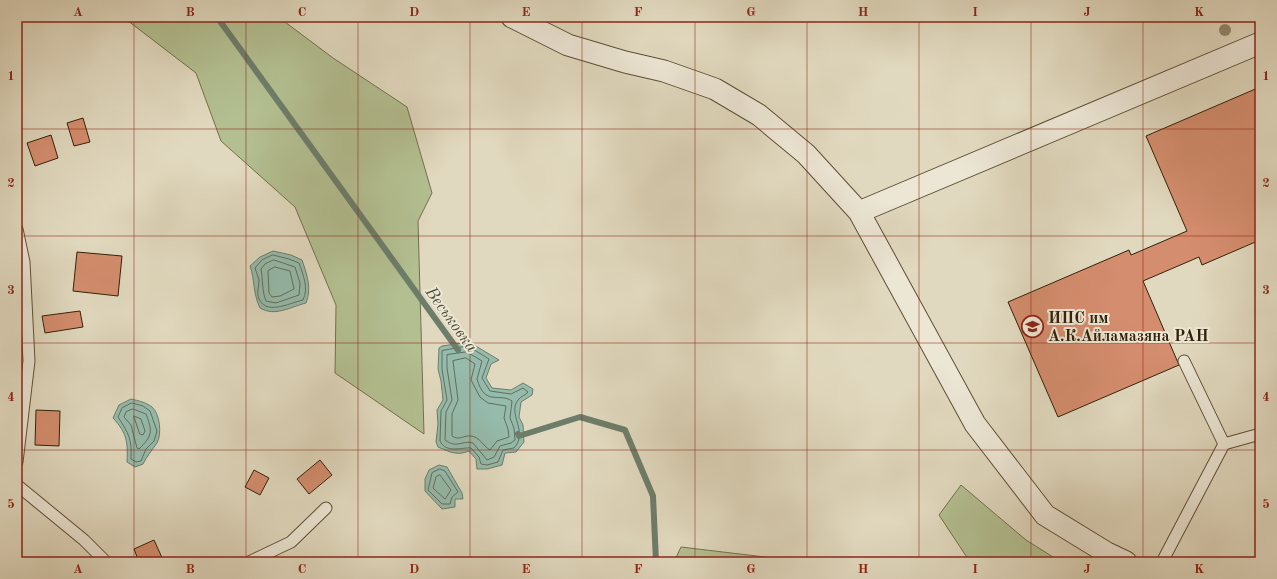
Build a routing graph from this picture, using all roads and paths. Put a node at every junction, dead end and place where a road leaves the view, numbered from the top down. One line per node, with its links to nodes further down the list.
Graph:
1 (512, 17): 3 (street)
2 (1260, 43): 3 (street)
3 (859, 212): 13 (street)
4 (17, 229): 8 (lane)
5 (1184, 361): 7 (lane)
6 (1260, 434): 7 (lane)
7 (1224, 444): 14 (lane)
8 (17, 462)
9 (17, 485): 11 (lane)
10 (326, 508): 12 (lane)
11 (106, 562)
12 (249, 562)
13 (1126, 562)
14 (1162, 562)

